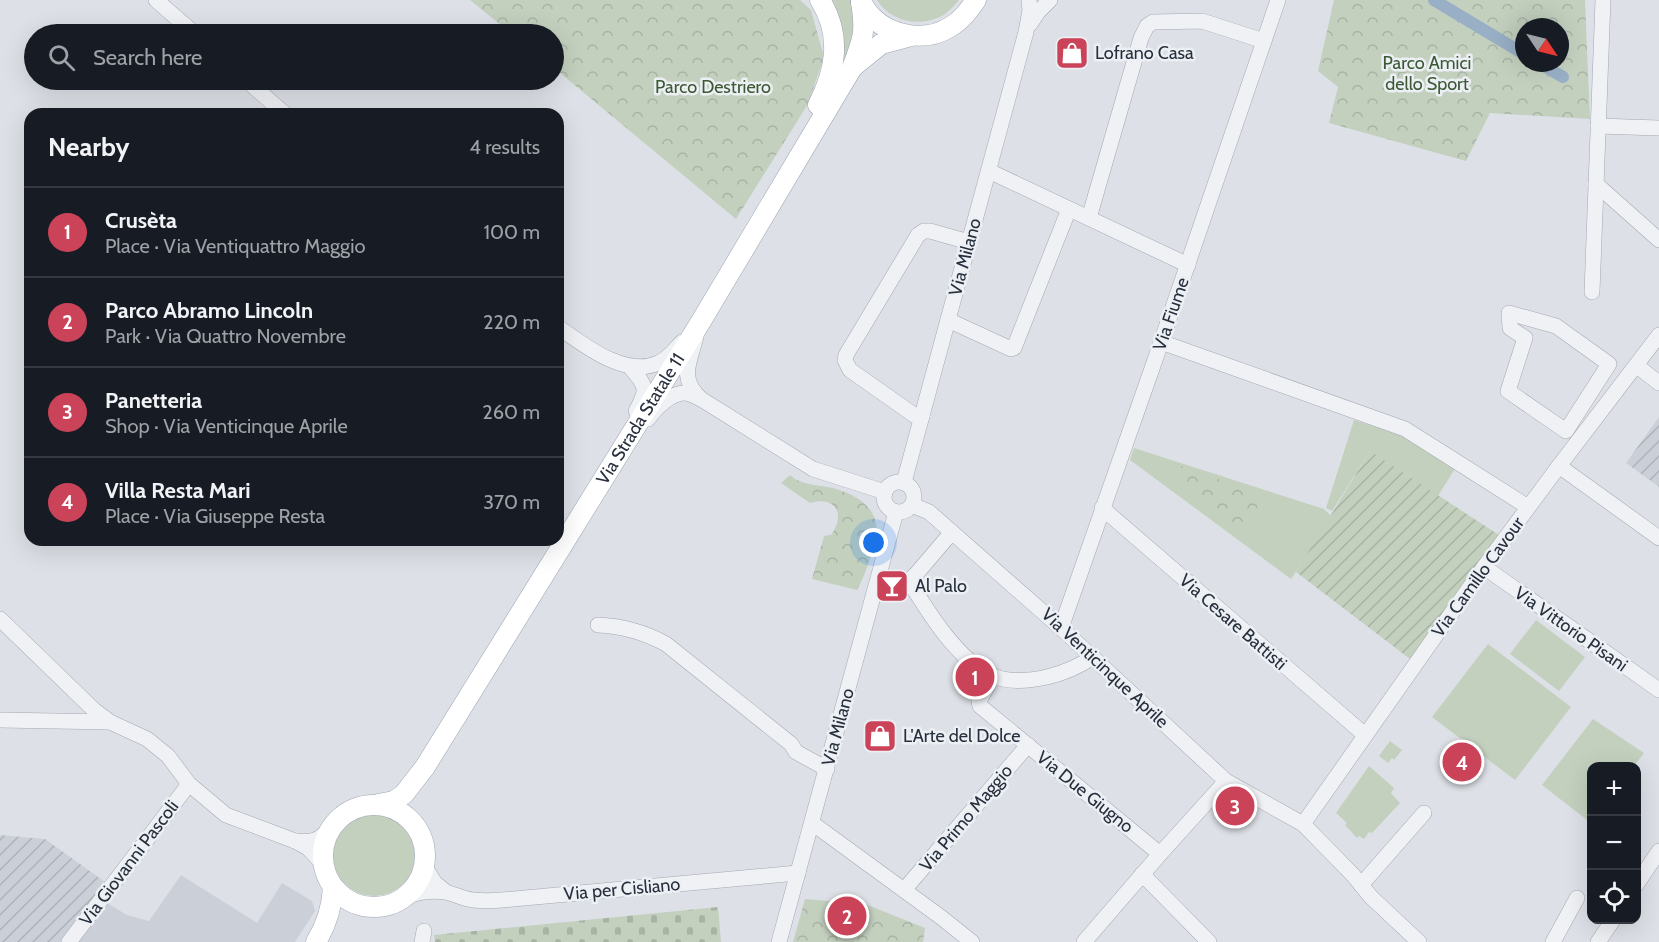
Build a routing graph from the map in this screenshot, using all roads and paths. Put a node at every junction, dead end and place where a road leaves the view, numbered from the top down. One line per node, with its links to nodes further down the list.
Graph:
1 (156, 0): 9 (street)
2 (820, 0): 18 (main road)
3 (976, 0): 11 (main road, Via Strada Statale 11)
4 (1029, 0): 10 (street)
5 (1050, 0): 10 (street)
6 (1278, 0): 12 (street, Via Fiume)
7 (1603, 0): 16 (street)
8 (860, 1): 11 (main road); 13 (main road, Via Strada Statale 11)
9 (184, 24)
10 (1026, 32): 19 (street, Via Milano)
11 (911, 36): 13 (main road, Via Strada Statale 11)
12 (1264, 41): 22 (street); 25 (street, Via Fiume)
13 (852, 68): 18 (main road, Via Strada Statale 11)
14 (257, 90): 15 (street)
15 (278, 108)
16 (1598, 126): 17 (street); 20 (street)
17 (1659, 128)
18 (797, 160): 28 (main road, Via Strada Statale 11)
19 (988, 171): 21 (street); 24 (street, Via Milano)
20 (1596, 184): 23 (street); 26 (street)
21 (1069, 209): 22 (street); 27 (street)
22 (1089, 218): 25 (street)
23 (1659, 240)
24 (969, 242): 27 (street, Via Milano); 37 (street)
25 (1188, 265): 31 (street, Via Fiume)
26 (1592, 292)
27 (948, 320): 37 (street, Via Milano)
28 (700, 322): 34 (street); 36 (street); 38 (main road, Via Strada Statale 11)
29 (564, 331): 34 (street)
30 (1659, 335): 33 (street, Via Camillo Cavour)
31 (1161, 342): 43 (street); 44 (street, Via Fiume)
32 (1609, 364): 32 (street)
33 (1637, 366): 35 (street); 39 (street, Via Camillo Cavour)
34 (630, 367): 38 (street)
35 (1659, 383)
36 (701, 399): 38 (street); 41 (street)
37 (922, 417): 40 (street, Via Milano)
38 (610, 466): 48 (main road, Via Strada Statale 11)
39 (1559, 466): 43 (street, Via Camillo Cavour); 47 (street)
40 (904, 482): 41 (street); 42 (street)
41 (885, 492): 45 (street)
42 (912, 505): 45 (street); 46 (street, Via Venticinque Aprile)
43 (1528, 507): 50 (street, Via Camillo Cavour)
44 (1102, 508): 53 (street, Via Fiume); 59 (street, Via Cesare Battisti)
45 (896, 512): 62 (street, Via Milano)
46 (952, 532): 53 (street, Via Venticinque Aprile); 55 (street)
47 (1659, 538)
48 (564, 542)
49 (562, 546): 61 (main road, Via Strada Statale 11)
50 (1484, 567): 56 (street, Via Vittorio Pisani); 59 (street, Via Camillo Cavour)
51 (0, 618): 58 (street)
52 (598, 625): 62 (street)
53 (1061, 628): 54 (street, Via Venticinque Aprile)
54 (1093, 657): 55 (street); 63 (street, Via Venticinque Aprile)
55 (993, 676): 60 (street, Via Due Giugno)
56 (1659, 690)
57 (0, 720): 58 (street)
58 (110, 722): 64 (street)
59 (1365, 735): 69 (street, Via Camillo Cavour)
60 (1028, 745): 73 (street, Via Due Giugno); 81 (street, Via Primo Maggio)
61 (425, 766): 65 (main road, Via Strada Statale 11); 68 (main road, Via Strada Statale 11)
62 (827, 769): 67 (street, Via Milano)
63 (1226, 781): 69 (street, Via Venticinque Aprile); 73 (street)
64 (189, 784): 71 (street); 88 (street, Via Giovanni Pascoli)
65 (378, 804): 68 (main road); 70 (main road, Via Strada Statale 11)
66 (1424, 813): 79 (street)
67 (812, 823): 76 (street, Via Milano); 81 (street)
68 (415, 824): 75 (main road, Via Strada Statale 11)
69 (1303, 824): 79 (street, Via Venticinque Aprile)
70 (332, 827): 71 (street); 74 (main road)
71 (295, 841): 74 (street)
72 (1659, 851): 78 (street)
73 (1160, 854): 77 (street)
74 (323, 864): 80 (main road)
75 (425, 867): 82 (street); 83 (main road)
76 (798, 873): 82 (street, Via per Cisliano); 89 (street, Via Milano)
77 (1142, 874): 91 (street); 92 (street)
78 (1641, 878)
79 (1361, 885): 93 (street, Via Venticinque Aprile)
80 (333, 887): 85 (main road); 87 (main road)
81 (904, 890): 90 (street)
82 (446, 892): 83 (street, Via per Cisliano)
83 (407, 896): 85 (main road)
84 (1577, 898): 94 (street)
85 (365, 907): 87 (main road)
86 (1610, 924): 95 (street)
87 (320, 936)
88 (69, 942)
89 (779, 942)
90 (972, 942)
91 (1084, 942)
92 (1209, 942)
93 (1419, 942)
94 (1553, 942)
95 (1598, 942)

